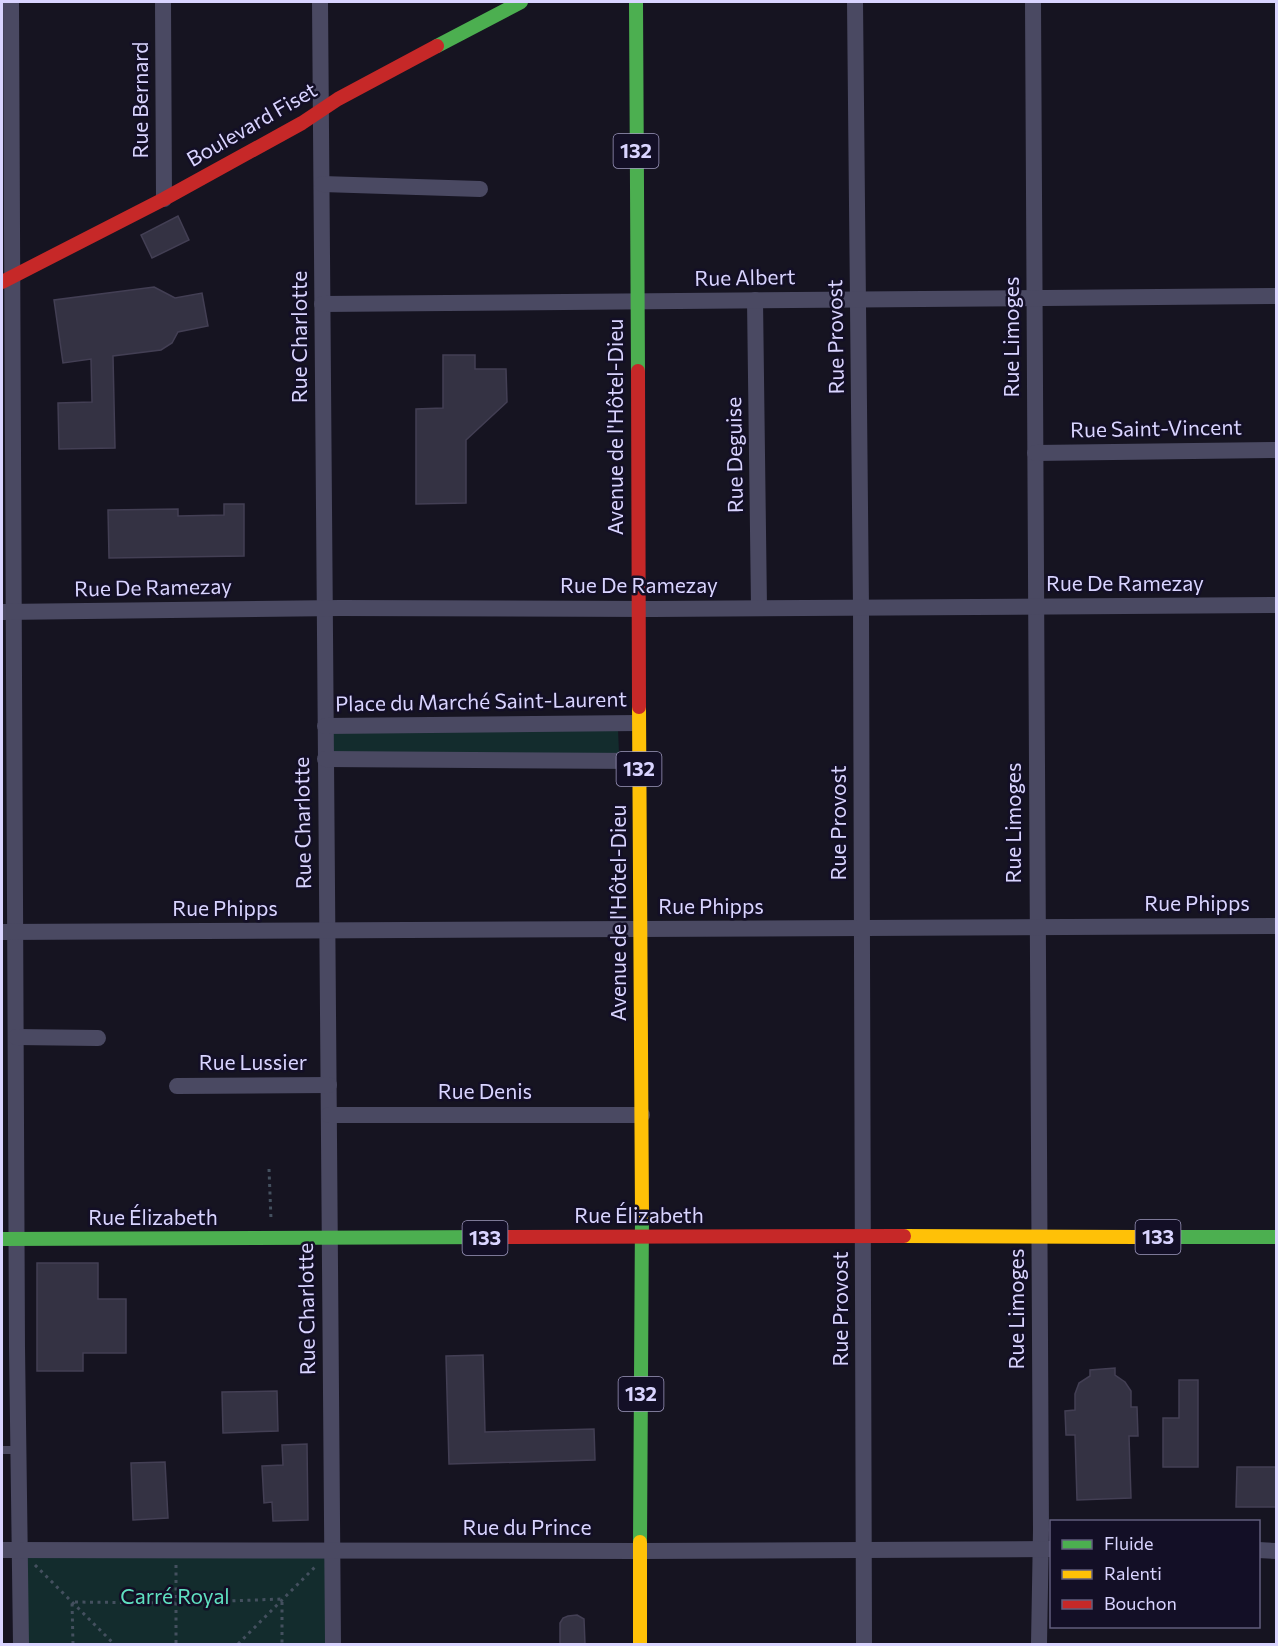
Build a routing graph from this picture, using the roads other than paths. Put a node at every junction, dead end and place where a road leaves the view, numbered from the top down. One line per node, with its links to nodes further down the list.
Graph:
1 (163, 2): 11 (street, Rue Bernard)
2 (320, 2): 8 (street, Rue Charlotte)
3 (636, 2): 17 (main road, Avenue de l'Hôtel-Dieu / 132)
4 (855, 2): 16 (street, Rue Provost)
5 (1033, 2): 14 (street, Rue Limoges)
6 (512, 4): 8 (main road, Boulevard Fiset)
7 (8, 7): 12 (street)
8 (321, 111): 9 (street, Rue Charlotte); 11 (main road, Boulevard Fiset)
9 (322, 184): 10 (street); 18 (street, Rue Charlotte)
10 (480, 189)
11 (164, 199): 12 (main road, Boulevard Fiset)
12 (7, 279): 19 (street)
13 (1276, 297): 14 (street, Rue Albert)
14 (1034, 298): 16 (street, Rue Albert); 21 (street, Rue Limoges)
15 (755, 300): 16 (street, Rue Albert); 17 (street, Rue Albert); 27 (street, Rue Deguise)
16 (858, 300): 28 (street, Rue Provost)
17 (637, 301): 18 (street, Rue Albert); 26 (main road, Avenue de l'Hôtel-Dieu / 132)
18 (322, 304): 25 (street, Rue Charlotte)
19 (7, 423): 22 (street)
20 (1276, 450): 21 (street, Rue Saint-Vincent)
21 (1035, 453): 24 (street, Rue Limoges)
22 (8, 546): 29 (street)
23 (1276, 605): 24 (street, Rue De Ramezay)
24 (1036, 607): 28 (street, Rue De Ramezay); 35 (street, Rue Limoges)
25 (324, 608): 26 (street, Rue De Ramezay); 29 (street, Rue De Ramezay); 31 (street, Rue Charlotte)
26 (638, 608): 27 (street, Rue De Ramezay); 30 (main road, Avenue de l'Hôtel-Dieu / 132)
27 (759, 608): 28 (street, Rue De Ramezay)
28 (861, 608): 36 (street, Rue Provost)
29 (7, 612): 38 (street)
30 (638, 723): 31 (street, Place du Marché Saint-Laurent); 33 (main road, Avenue de l'Hôtel-Dieu / 132)
31 (325, 726): 32 (street, Rue Charlotte)
32 (325, 759): 33 (street); 39 (street, Rue Charlotte)
33 (639, 761): 37 (main road, Avenue de l'Hôtel-Dieu / 132)
34 (1276, 926): 35 (street, Rue Phipps)
35 (1037, 927): 36 (street, Rue Phipps); 48 (street, Rue Limoges)
36 (862, 929): 37 (street, Rue Phipps); 46 (street, Rue Provost)
37 (640, 930): 39 (street, Rue Phipps); 45 (main road, Avenue de l'Hôtel-Dieu / 132)
38 (8, 932): 39 (street, Rue Phipps); 40 (street)
39 (327, 932): 42 (street, Rue Charlotte)
40 (16, 1037): 41 (street); 50 (street)
41 (98, 1038)
42 (329, 1085): 43 (street, Rue Lussier); 44 (street, Rue Charlotte)
43 (177, 1086)
44 (329, 1115): 45 (street, Rue Denis); 51 (street, Rue Charlotte)
45 (642, 1115): 47 (main road, Avenue de l'Hôtel-Dieu / 132)
46 (863, 1236): 47 (main road, Rue Élizabeth / 133); 48 (main road, Rue Élizabeth / 133); 54 (street, Rue Provost)
47 (642, 1237): 51 (main road, Rue Élizabeth / 133); 59 (main road, Avenue de l'Hôtel-Dieu / 132)
48 (1039, 1237): 49 (main road, Rue Élizabeth / 133); 53 (street, Rue Limoges)
49 (1276, 1237)
50 (9, 1239): 51 (main road, Rue Élizabeth / 133); 52 (street)
51 (329, 1239): 57 (street, Rue Charlotte)
52 (10, 1450): 56 (street)
53 (1046, 1548): 54 (street, Rue du Prince); 65 (street, Rue Limoges)
54 (864, 1549): 59 (street, Rue du Prince); 64 (street, Rue Provost)
55 (2, 1550): 56 (street, Rue du Prince)
56 (20, 1550): 57 (street, Rue du Prince); 61 (street)
57 (332, 1550): 59 (street, Rue du Prince); 62 (street, Rue Charlotte)
58 (1260, 1550): 60 (street)
59 (641, 1551): 63 (main road, Avenue de l'Hôtel-Dieu / 132)
60 (1276, 1551)
61 (21, 1644)
62 (333, 1644)
63 (640, 1644)
64 (864, 1644)
65 (1040, 1644)

